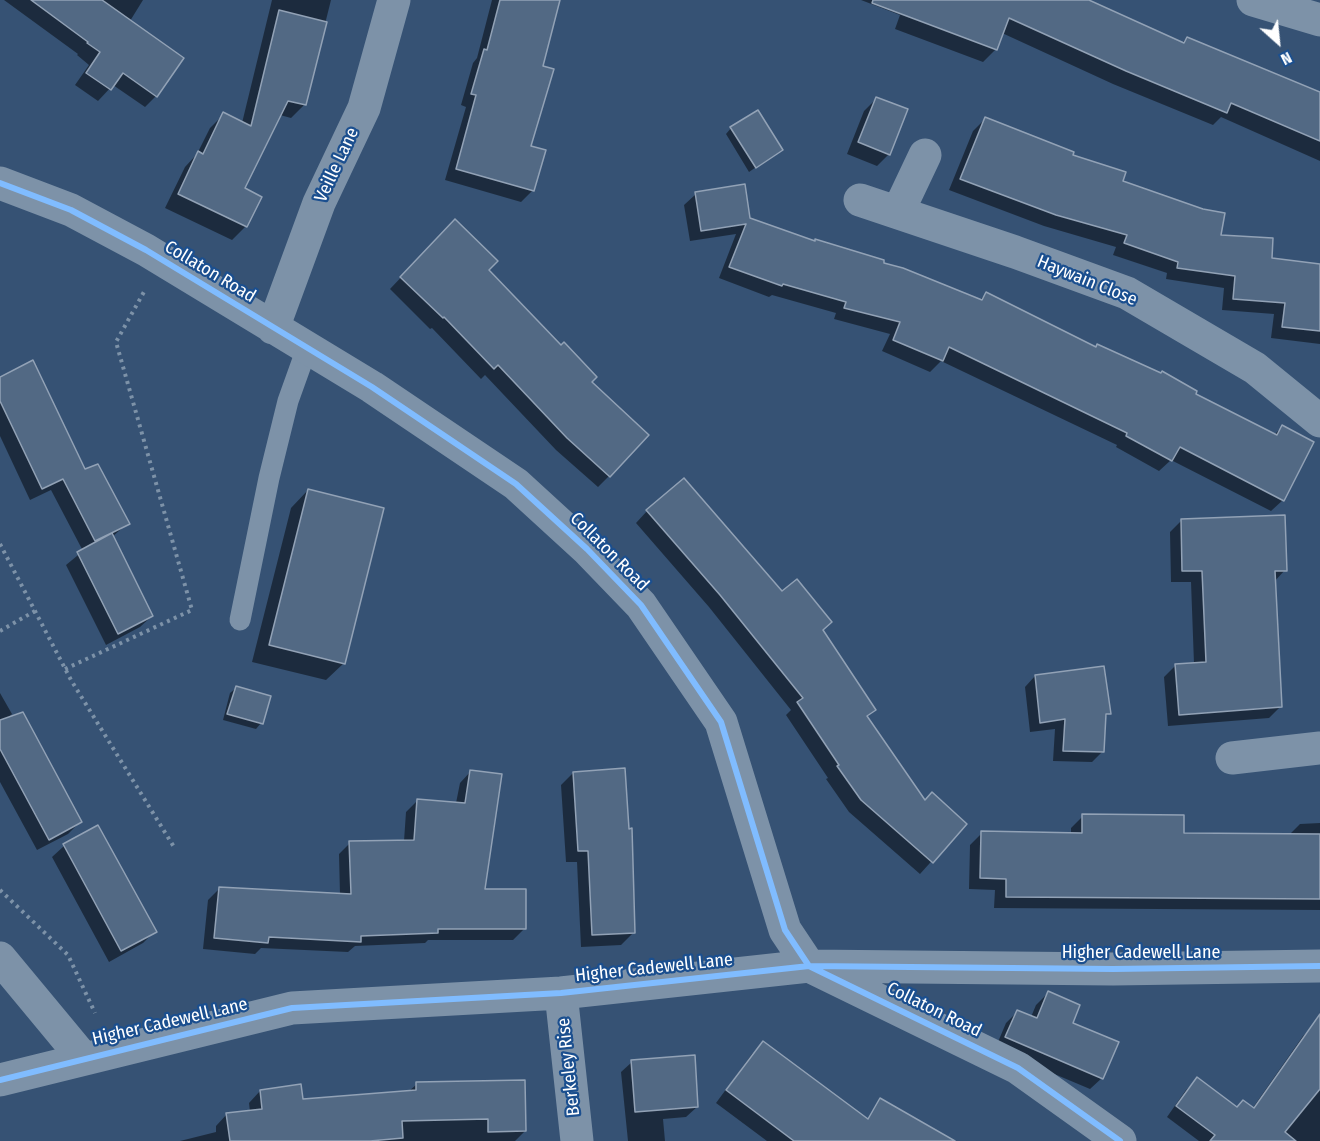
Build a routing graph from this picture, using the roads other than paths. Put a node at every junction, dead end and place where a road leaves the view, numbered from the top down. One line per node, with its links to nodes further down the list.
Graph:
1 (394, 0): 8 (street, Veille Lane)
2 (1253, 0): 3 (street)
3 (1320, 20)
4 (925, 155): 7 (street)
5 (0, 183): 8 (street, Collaton Road)
6 (860, 200): 7 (street, Haywain Close)
7 (898, 212): 10 (street, Haywain Close)
8 (273, 328): 9 (street, Collaton Road)
9 (307, 348): 11 (lane); 15 (street, Collaton Road)
10 (1320, 421)
11 (240, 620)
12 (1320, 748): 13 (street)
13 (1233, 758)
14 (0, 958): 18 (street)
15 (809, 966): 16 (street, Higher Cadewell Lane); 17 (street, Higher Cadewell Lane); 21 (street, Collaton Road)
16 (1320, 966)
17 (561, 993): 18 (street, Higher Cadewell Lane); 20 (street, Berkeley Rise)
18 (98, 1055): 19 (street, Higher Cadewell Lane)
19 (0, 1080)
20 (577, 1141)
21 (1120, 1141)

